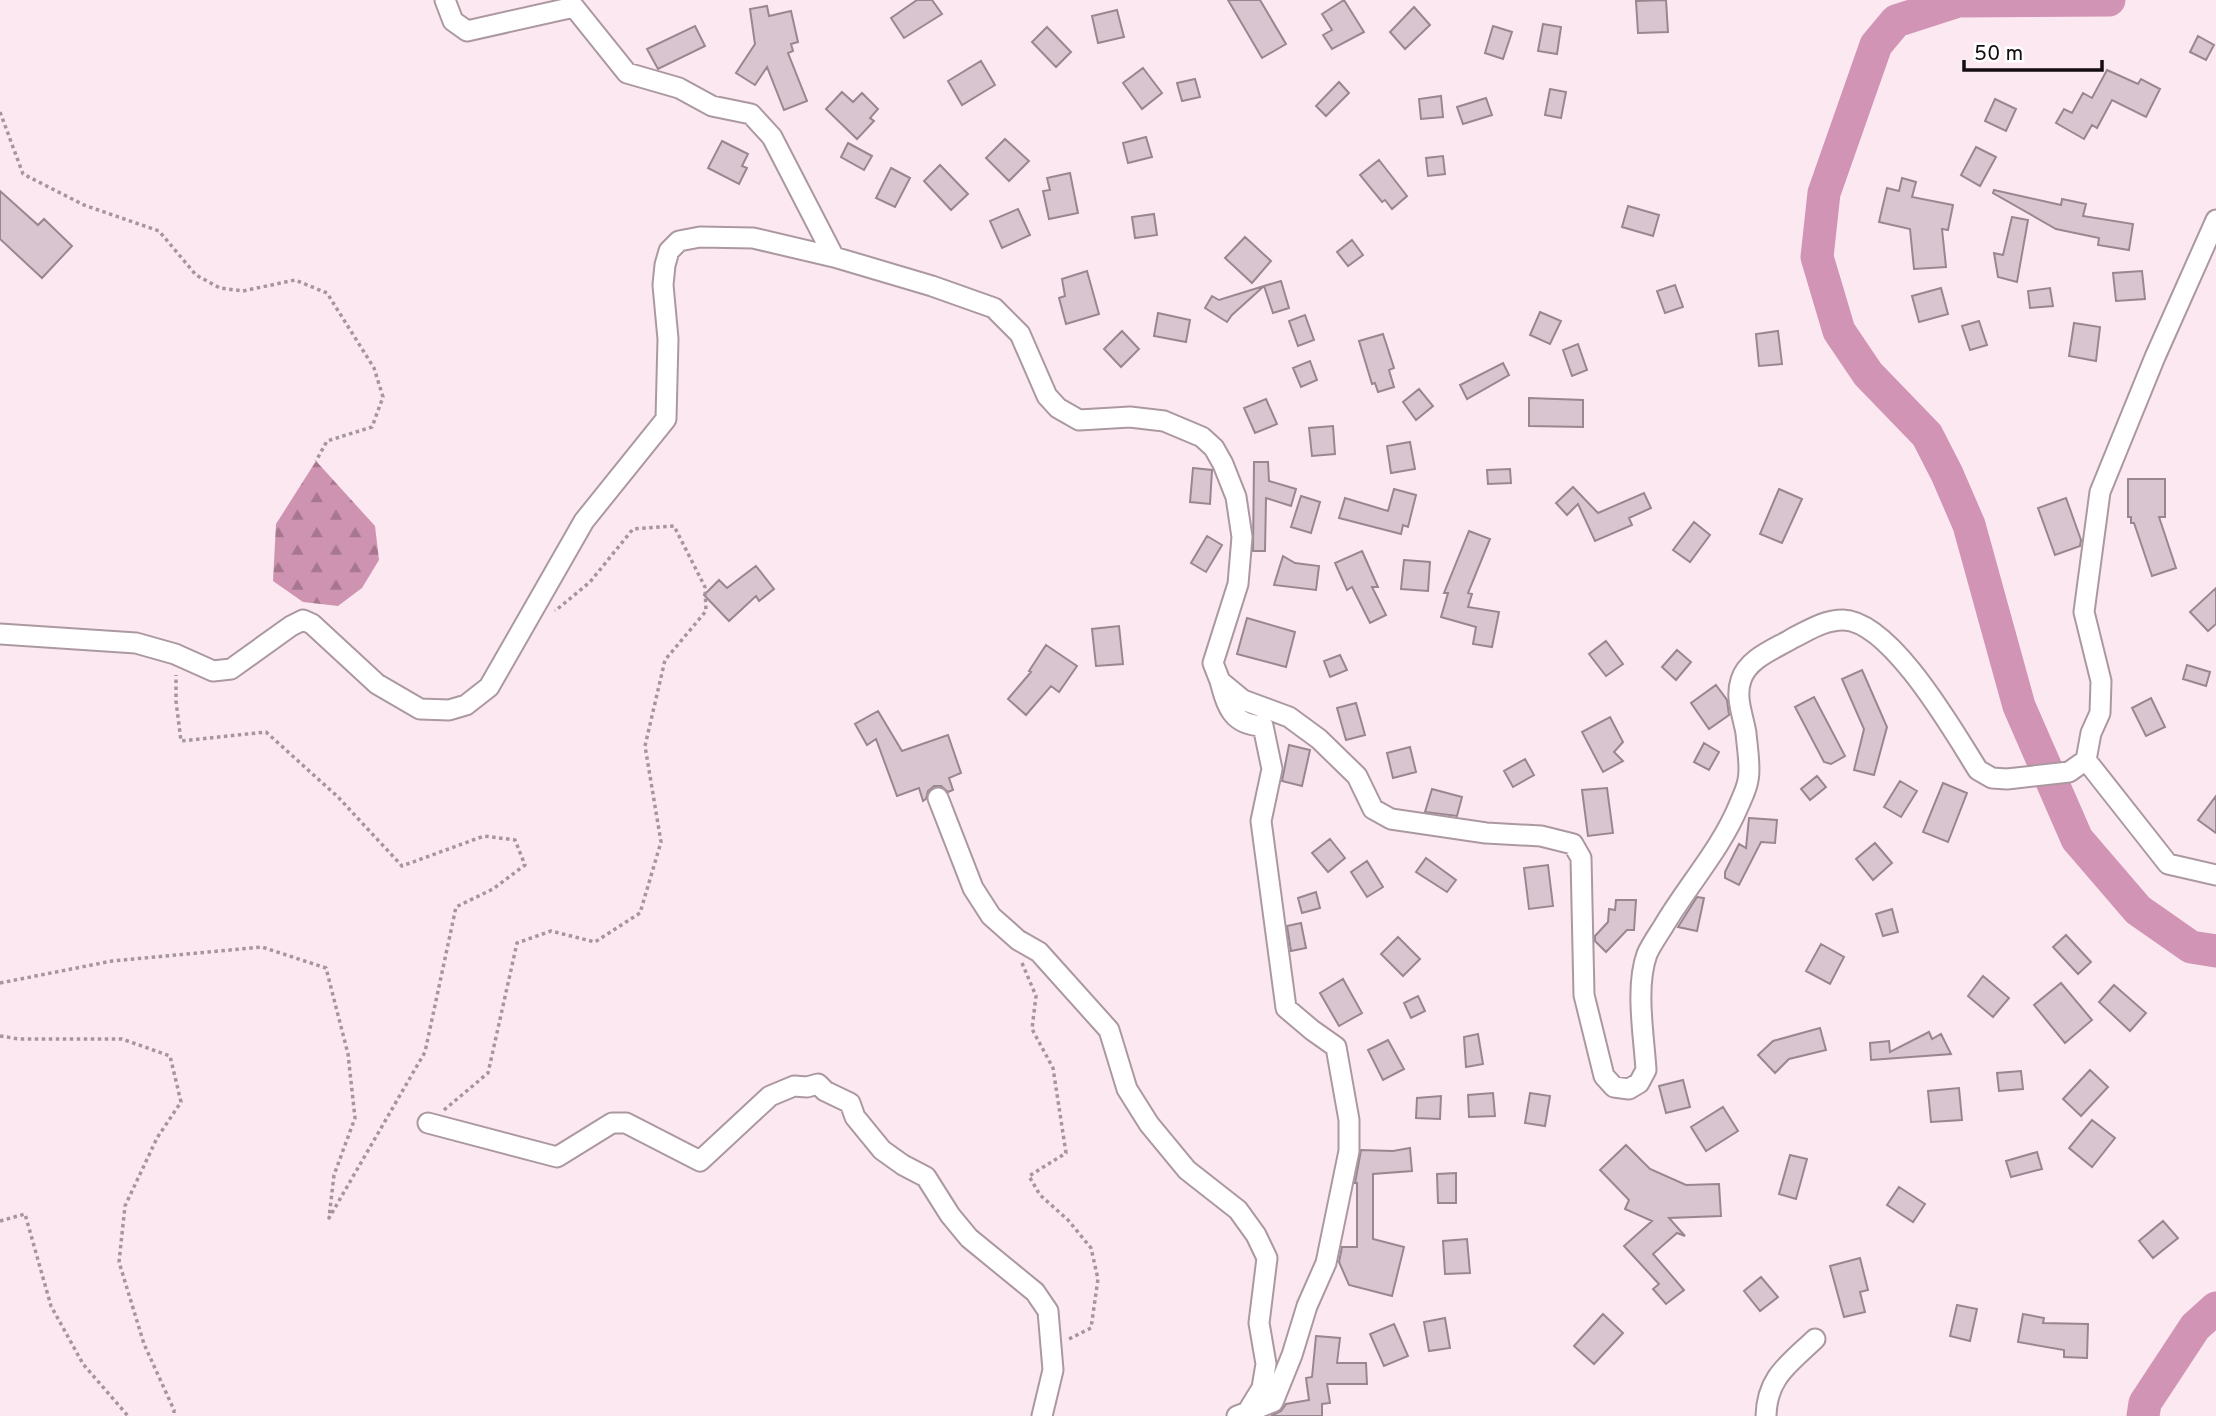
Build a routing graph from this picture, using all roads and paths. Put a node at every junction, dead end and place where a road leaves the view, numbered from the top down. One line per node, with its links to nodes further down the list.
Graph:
1 (445, 0): 4 (street)
2 (0, 112): 5 (path)
3 (2216, 220): 10 (street)
4 (834, 257): 8 (street); 9 (street)
5 (316, 461)
6 (554, 613): 16 (path)
7 (0, 634): 8 (street)
8 (175, 654): 14 (path)
9 (1220, 681): 10 (street); 20 (street)
10 (2086, 760): 12 (street)
11 (938, 798): 13 (street)
12 (2216, 875)
13 (1018, 940): 19 (path); 20 (street)
14 (0, 983)
15 (0, 1036): 22 (path)
16 (428, 1123): 19 (street)
17 (0, 1221): 21 (path)
18 (1815, 1339): 24 (street)
19 (1051, 1348): 23 (street)
20 (1241, 1415)
21 (128, 1416)
22 (174, 1416)
23 (1042, 1416)
24 (1766, 1416)

